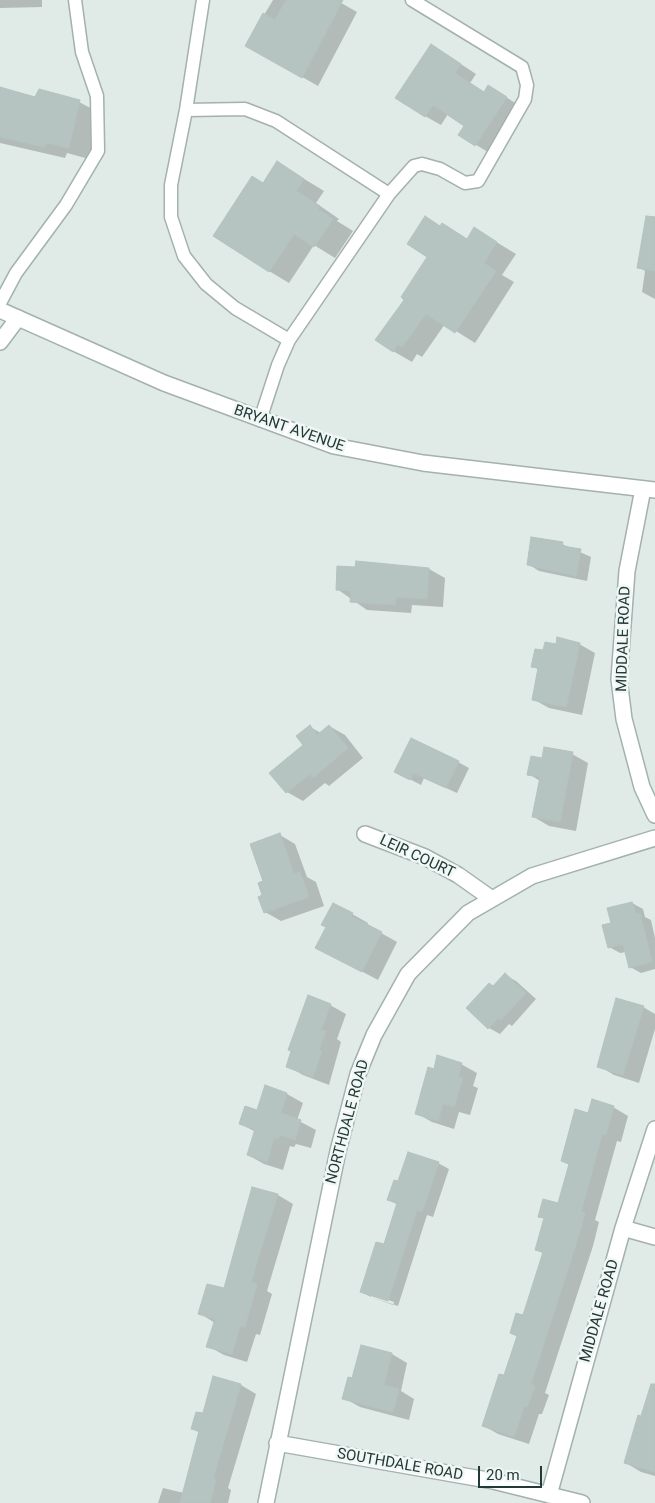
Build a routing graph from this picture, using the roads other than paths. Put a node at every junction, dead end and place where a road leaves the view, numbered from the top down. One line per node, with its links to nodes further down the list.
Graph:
1 (75, 0): 6 (lane)
2 (203, 0): 4 (lane)
3 (412, 0): 5 (lane)
4 (186, 110): 5 (lane); 9 (lane)
5 (389, 194): 9 (lane)
6 (0, 303)
7 (0, 310): 8 (street, BRYANT AVENUE)
8 (18, 318): 10 (street); 11 (street, BRYANT AVENUE)
9 (289, 340): 11 (lane)
10 (0, 342)
11 (260, 420): 12 (street, BRYANT AVENUE)
12 (649, 489): 13 (street, MIDDALE ROAD)
13 (655, 815)
14 (365, 834): 16 (street, LEIR COURT)
15 (655, 838): 16 (street, NORTHDALE ROAD)
16 (492, 898): 20 (street, NORTHDALE ROAD)
17 (655, 1129): 18 (street, MIDDALE ROAD)
18 (624, 1228): 19 (street); 21 (street, MIDDALE ROAD)
19 (655, 1237)
20 (277, 1443): 21 (street, SOUTHDALE ROAD); 22 (street, NORTHDALE ROAD)
21 (548, 1495): 23 (street, SOUTHDALE ROAD)
22 (266, 1503)
23 (582, 1503)

